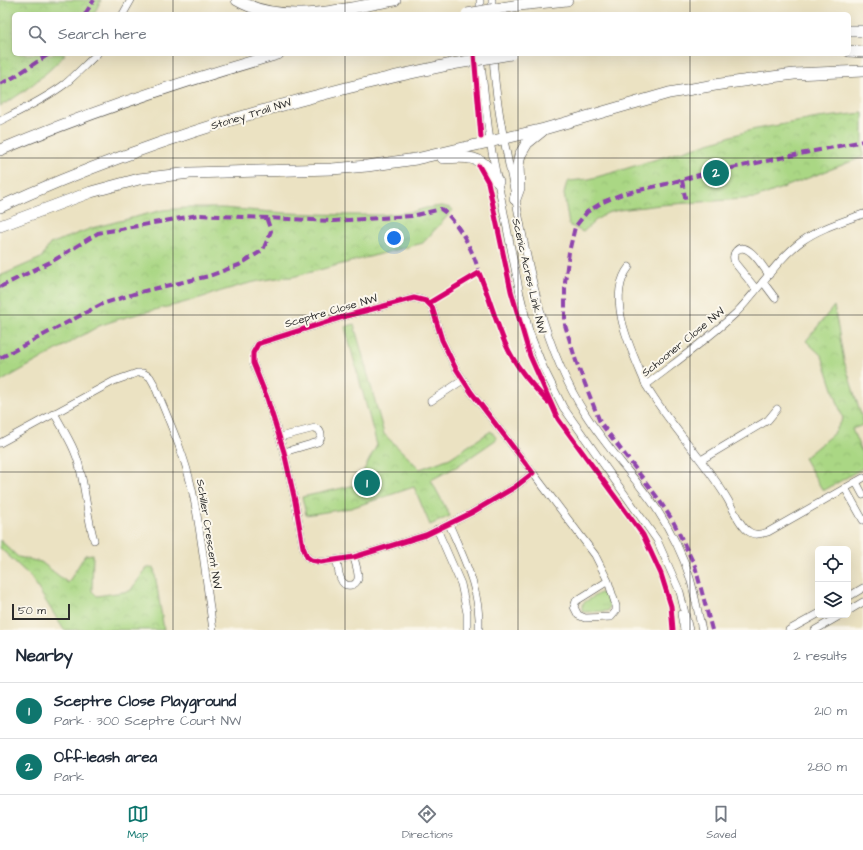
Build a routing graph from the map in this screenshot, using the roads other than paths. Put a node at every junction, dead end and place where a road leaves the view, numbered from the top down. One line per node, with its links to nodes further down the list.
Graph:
1 (131, 0): 9 (street)
2 (237, 0): 10 (highway)
3 (395, 0): 11 (highway)
4 (480, 0): 13 (street)
5 (492, 0): 14 (street)
6 (540, 0): 8 (highway)
7 (567, 0): 8 (highway)
8 (519, 5): 12 (highway, bridge)
9 (124, 12)
10 (277, 12)
11 (321, 12)
12 (479, 12)
13 (480, 12)
14 (492, 12)
15 (851, 31): 16 (highway)
16 (863, 31)
17 (851, 51): 18 (highway)
18 (863, 52)
19 (95, 56): 25 (street)
20 (271, 56): 29 (highway)
21 (480, 56): 28 (street, Scenic Acres Link NW)
22 (492, 56): 27 (street, Scenic Acres Link NW)
23 (499, 56): 33 (highway, Stoney Trail NW, bridge)
24 (863, 70): 26 (highway)
25 (0, 121)
26 (544, 129): 27 (highway); 32 (highway)
27 (503, 138): 28 (highway); 32 (street, Scenic Acres Link NW)
28 (490, 142): 30 (highway); 31 (street, Scenic Acres Link NW)
29 (0, 150)
30 (416, 159): 31 (highway); 35 (highway)
31 (498, 182): 63 (street, Scenic Acres Link NW)
32 (515, 199): 76 (street, Scenic Acres Link NW)
33 (0, 207)
34 (863, 214): 37 (street, Schooner Close NW)
35 (0, 226)
36 (630, 267): 42 (street)
37 (769, 275): 38 (street, Schooner Close NW); 39 (street)
38 (763, 282): 39 (street, Schooner Close NW); 40 (street)
39 (756, 289): 42 (street, Schooner Close NW)
40 (775, 298)
41 (463, 380): 43 (street); 46 (street, Sceptre Close NW); 50 (street, Sceptre Close NW)
42 (646, 386): 49 (street, Schooner Close NW)
43 (431, 401)
44 (777, 409): 49 (street)
45 (54, 413): 47 (street, Schiller Crescent NW); 58 (street); 71 (street, Schiller Crescent NW)
46 (280, 437): 48 (street, Sceptre Close NW); 48 (street)
47 (0, 443)
48 (284, 452): 60 (street, Sceptre Close NW)
49 (701, 460): 53 (street, Schooner Close NW)
50 (533, 473): 56 (street, Sceptre Close NW); 61 (street)
51 (863, 478): 52 (street, Schooner Close NW)
52 (856, 482): 53 (street, Schooner Close NW); 54 (street)
53 (845, 488): 55 (street)
54 (863, 495)
55 (863, 520)
56 (449, 524): 57 (street, Sceptre Close NW); 64 (street)
57 (437, 530): 59 (street, Sceptre Close NW); 66 (street)
58 (94, 540)
59 (354, 557): 60 (street, Sceptre Close NW); 60 (street)
60 (337, 560)
61 (608, 581): 61 (street)
62 (863, 588): 65 (street)
63 (680, 592): 74 (street); 75 (street, Scenic Acres Link NW)
64 (476, 594): 66 (street); 73 (street)
65 (851, 595)
66 (464, 597): 72 (street)
67 (863, 602): 68 (street)
68 (851, 609)
69 (815, 616): 77 (street)
70 (836, 618): 78 (street)
71 (213, 630)
72 (467, 630)
73 (479, 630)
74 (684, 630)
75 (689, 630)
76 (702, 630)
77 (788, 630)
78 (815, 630)

